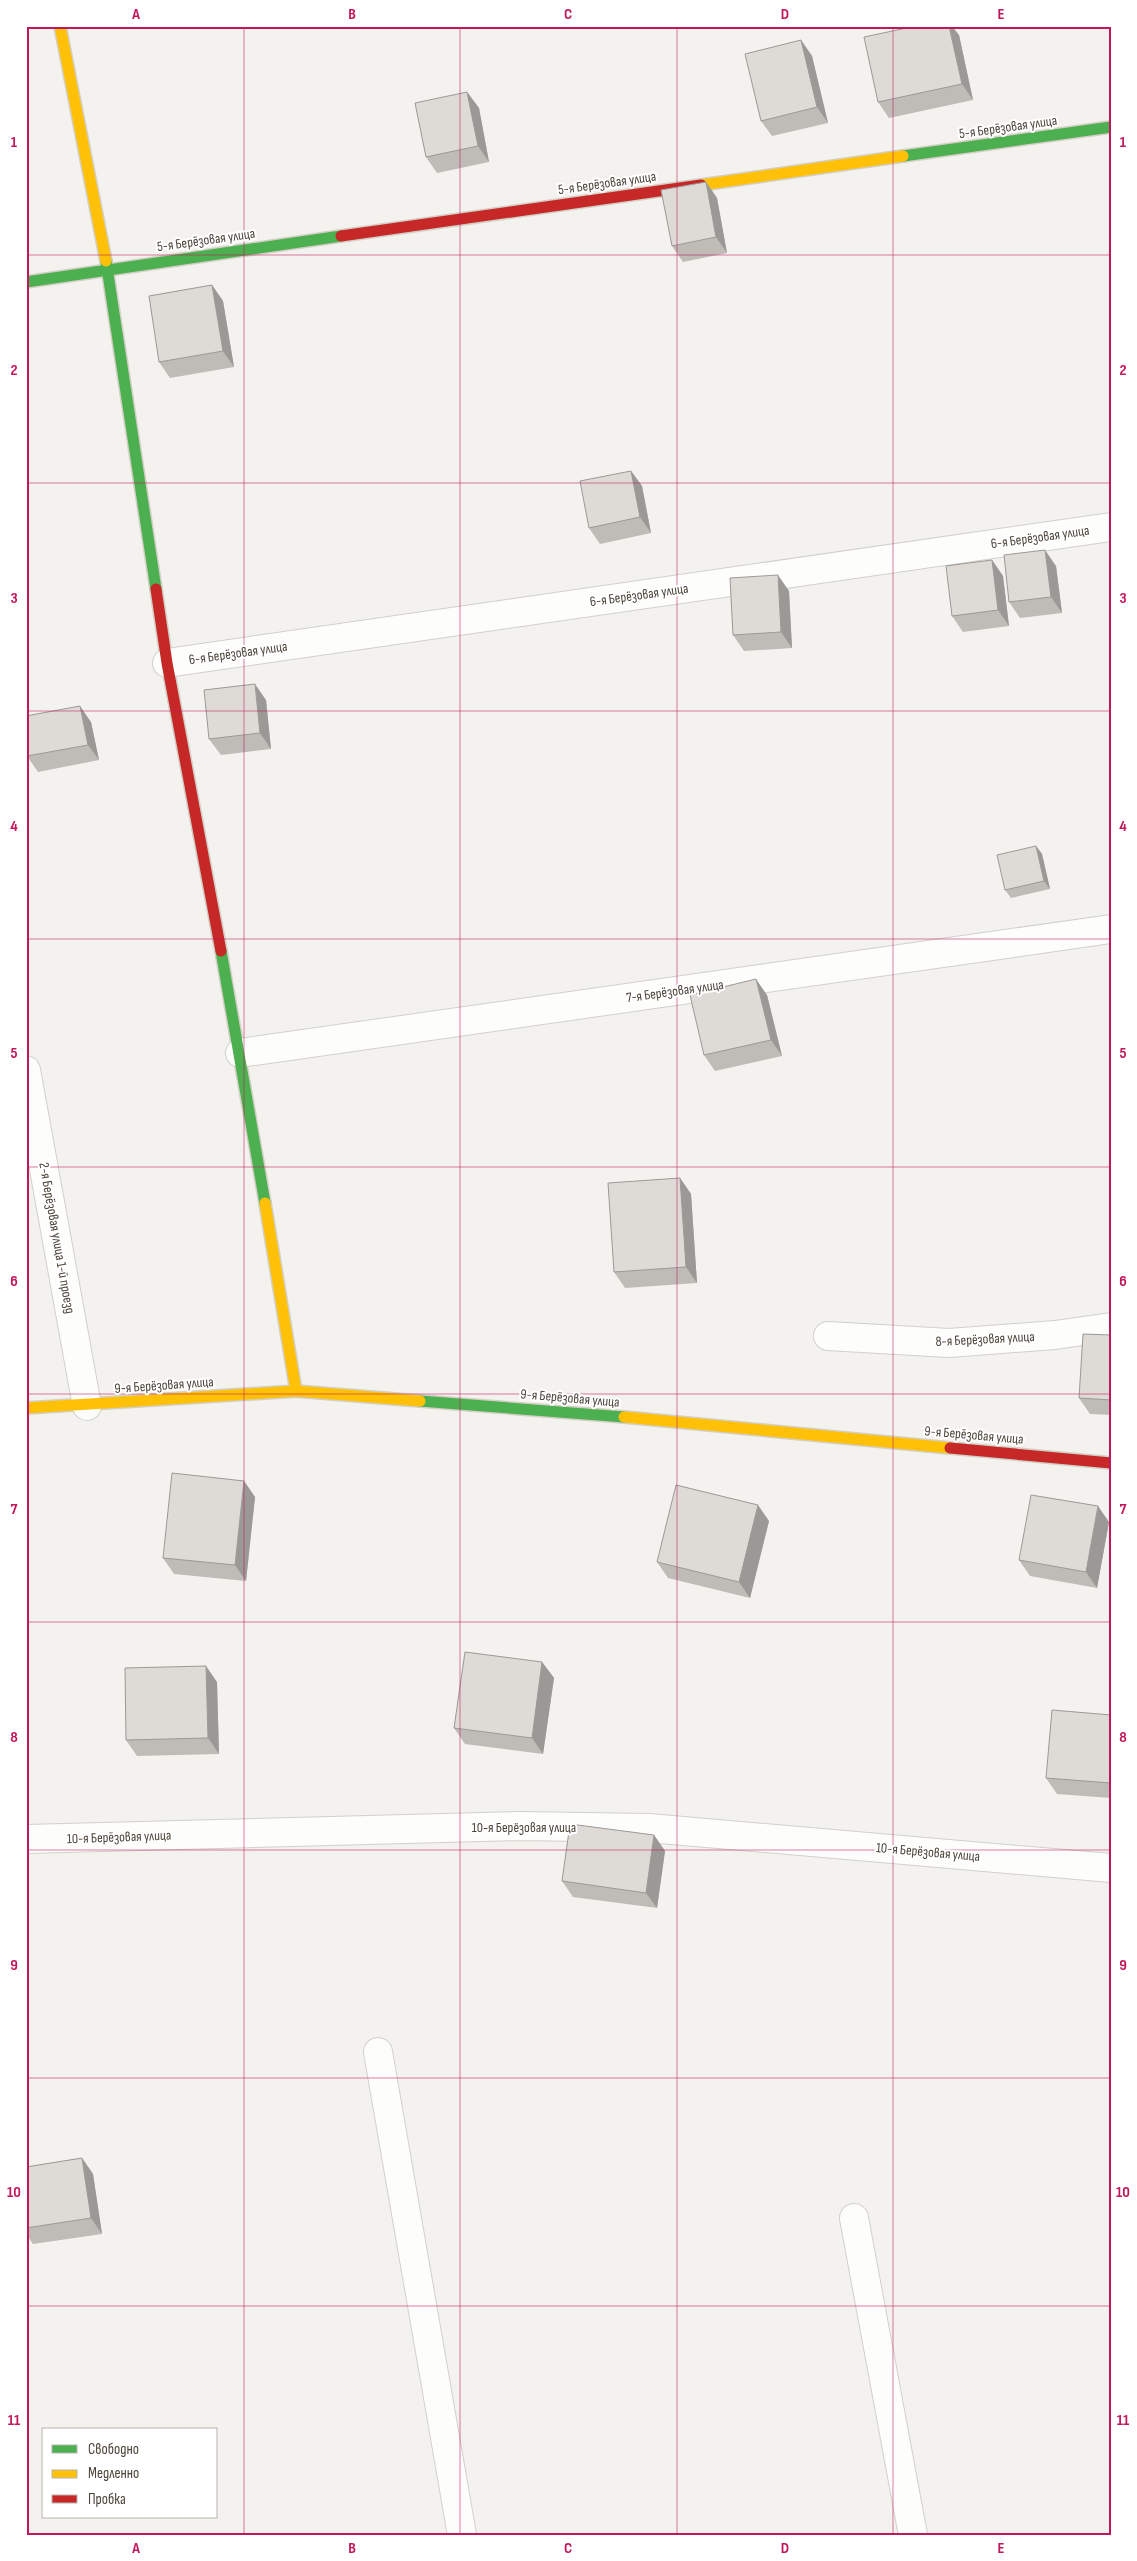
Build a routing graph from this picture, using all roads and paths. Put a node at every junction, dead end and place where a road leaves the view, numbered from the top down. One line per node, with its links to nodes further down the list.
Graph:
1 (60, 26): 3 (street)
2 (1111, 128): 3 (street, 5-я Берёзовая улица)
3 (108, 269): 4 (street, 5-я Берёзовая улица); 6 (street)
4 (26, 282)
5 (1111, 527): 6 (street, 6-я Берёзовая улица)
6 (167, 663): 8 (street)
7 (1111, 929): 8 (street, 7-я Берёзовая улица)
8 (240, 1053): 12 (street)
9 (26, 1070): 13 (street, 2-я Берёзовая улица 1-й проезд)
10 (1111, 1327): 11 (street, 8-я Берёзовая улица)
11 (828, 1336)
12 (296, 1391): 13 (street, 9-я Берёзовая улица); 15 (street, 9-я Берёзовая улица)
13 (87, 1406): 14 (street, 9-я Берёзовая улица)
14 (26, 1408)
15 (1111, 1464)
16 (26, 1839): 17 (street, 10-я Берёзовая улица)
17 (1111, 1868)
18 (378, 2052): 20 (street)
19 (854, 2218): 21 (street)
20 (462, 2535)
21 (913, 2535)

